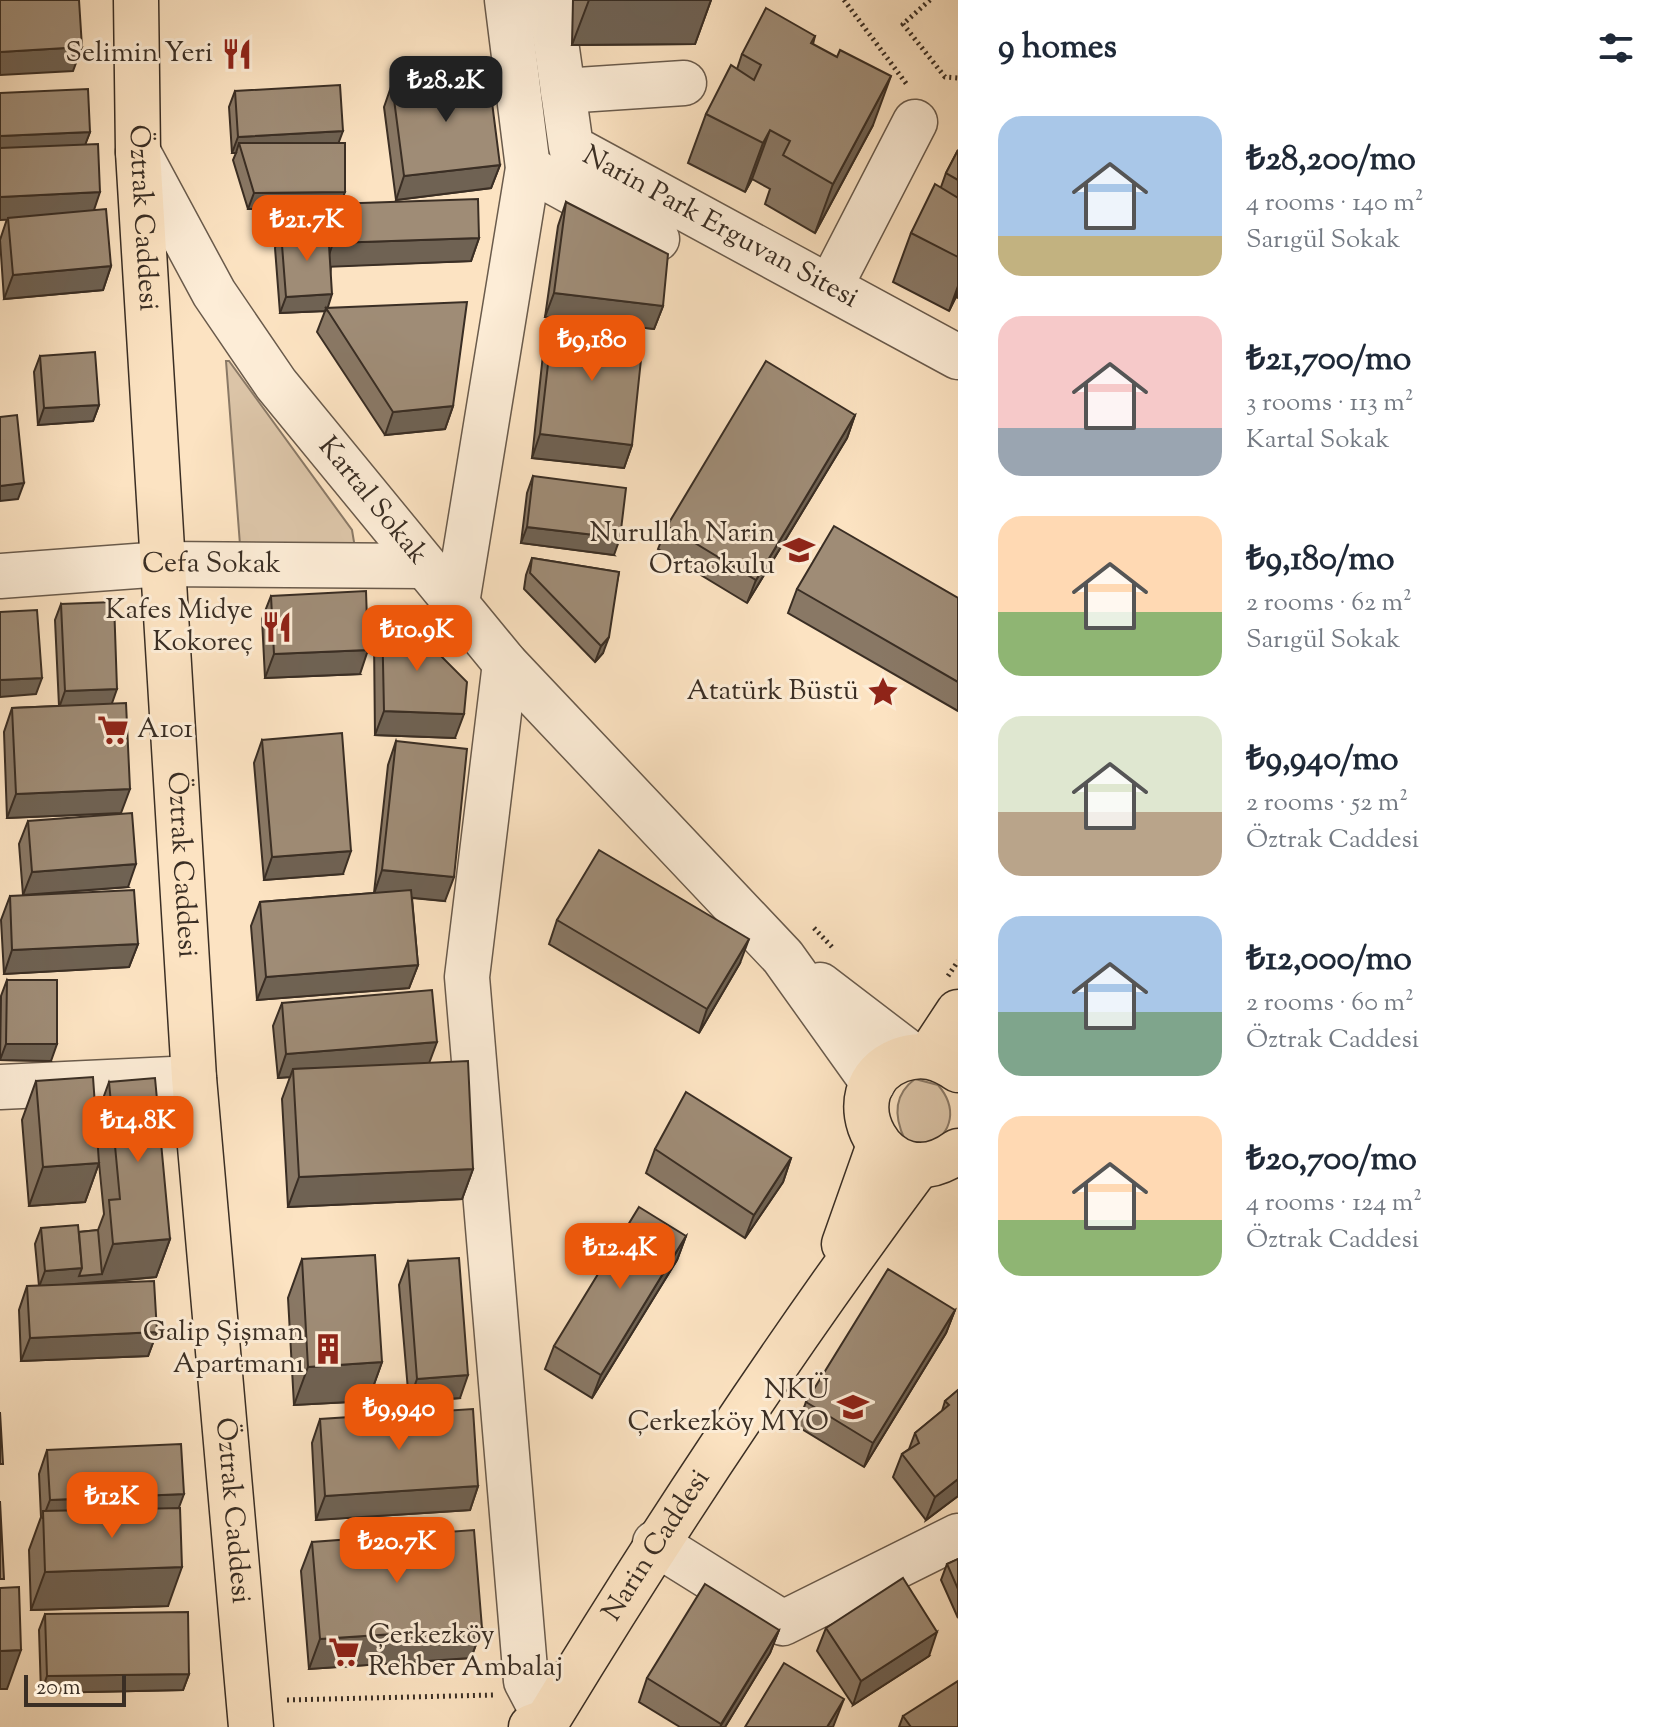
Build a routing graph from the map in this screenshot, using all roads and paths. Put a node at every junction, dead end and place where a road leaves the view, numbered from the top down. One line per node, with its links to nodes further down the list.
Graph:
1 (136, 0): 10 (main road, Öztrak Caddesi)
2 (507, 0): 11 (street)
3 (550, 0): 8 (street, Narin Park Erguvan Sitesi)
4 (844, 0): 9 (path)
5 (930, 0): 6 (path)
6 (958, 78)
7 (684, 83): 8 (street)
8 (563, 91): 13 (street, Narin Park Erguvan Sitesi)
9 (915, 109): 13 (street)
10 (138, 152): 15 (main road, Öztrak Caddesi); 16 (street, Kartal Sokak)
11 (528, 168): 12 (street); 18 (street)
12 (657, 239)
13 (830, 287): 14 (street, Narin Park Erguvan Sitesi)
14 (958, 357)
15 (163, 564): 16 (street, Cefa Sokak); 17 (street, Cefa Sokak); 23 (main road, Öztrak Caddesi)
16 (423, 566): 18 (street, Kartal Sokak)
17 (0, 576)
18 (457, 603): 19 (street, Kartal Sokak)
19 (505, 663): 20 (street, Kartal Sokak); 31 (street)
20 (783, 957): 22 (street); 24 (street)
21 (958, 1012): 22 (main road)
22 (934, 1061): 24 (main road)
23 (194, 1078): 25 (street); 32 (main road, Öztrak Caddesi)
24 (873, 1083): 26 (main road)
25 (0, 1087)
26 (879, 1145): 27 (main road); 28 (main road)
27 (945, 1161): 28 (main road)
28 (828, 1287): 30 (main road, Narin Caddesi)
29 (958, 1536): 30 (street)
30 (655, 1543): 33 (main road, Narin Caddesi)
31 (526, 1681): 32 (path); 33 (street)
32 (267, 1714)
33 (548, 1725)

